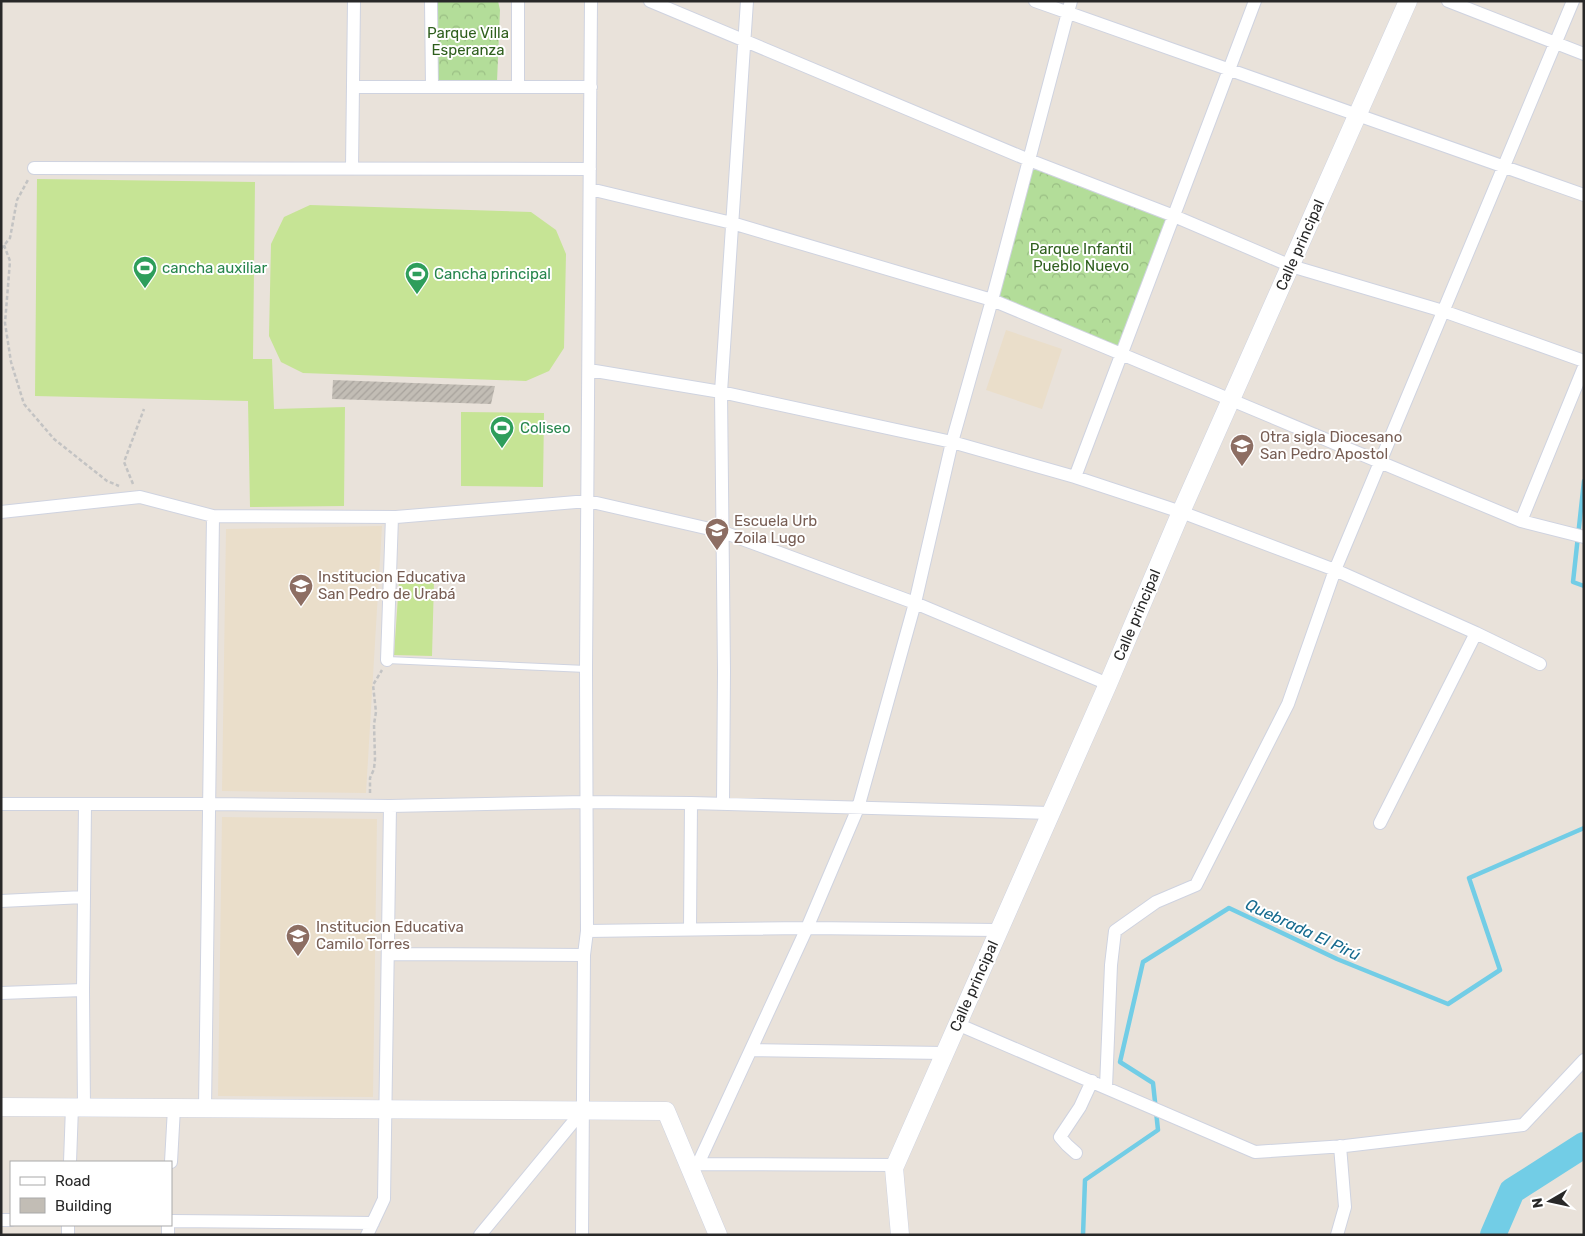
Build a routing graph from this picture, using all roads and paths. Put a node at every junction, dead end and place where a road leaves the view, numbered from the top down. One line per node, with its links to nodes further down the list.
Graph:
1 (354, 1): 17 (street)
2 (431, 1): 18 (street)
3 (518, 1): 19 (street)
4 (591, 1): 20 (street)
5 (650, 1): 13 (street)
6 (747, 1): 13 (street)
7 (1035, 1): 12 (street)
8 (1255, 1): 16 (street)
9 (1408, 1): 21 (main road, Calle principal)
10 (1448, 1): 14 (street)
11 (1574, 1): 14 (street)
12 (1069, 7): 16 (street); 22 (street)
13 (744, 42): 22 (street); 30 (street)
14 (1556, 43): 15 (street); 23 (street)
15 (1584, 54)
16 (1229, 70): 21 (street); 29 (street)
17 (353, 87): 18 (street); 25 (street)
18 (432, 87): 19 (street)
19 (518, 87): 20 (street)
20 (590, 87): 26 (street)
21 (1358, 115): 23 (street); 33 (main road, Calle principal)
22 (1029, 160): 29 (street); 34 (street)
23 (1504, 167): 28 (street); 35 (street)
24 (34, 168): 25 (street); 31 (path)
25 (352, 168): 26 (street)
26 (590, 169): 27 (street)
27 (590, 189): 30 (street); 39 (street)
28 (1584, 195)
29 (1174, 216): 33 (street); 36 (street)
30 (732, 223): 34 (street); 40 (street)
31 (4, 245): 32 (path); 46 (path)
32 (1, 250)
33 (1291, 266): 35 (street); 41 (main road, Calle principal)
34 (992, 300): 36 (street); 43 (street)
35 (1443, 311): 37 (street); 44 (street)
36 (1122, 355): 41 (street); 45 (street)
37 (1584, 361)
38 (1584, 367): 52 (street)
39 (589, 370): 40 (street); 47 (street)
40 (721, 392): 43 (street); 53 (street)
41 (1230, 401): 44 (street); 49 (main road, Calle principal)
42 (144, 409): 46 (path)
43 (952, 442): 45 (street); 56 (street)
44 (1380, 463): 52 (street); 55 (street)
45 (1076, 477): 49 (street)
46 (140, 497): 48 (street); 50 (street)
47 (588, 501): 51 (street); 53 (street); 60 (street)
48 (1, 512)
49 (1181, 512): 55 (street); 61 (main road, Calle principal)
50 (213, 516): 51 (street); 66 (street)
51 (392, 517): 58 (street)
52 (1521, 521): 54 (street)
53 (723, 532): 56 (street); 67 (street)
54 (1584, 537)
55 (1334, 570): 57 (street); 88 (street)
56 (915, 603): 61 (street); 70 (street)
57 (1476, 633): 59 (street); 72 (street)
58 (387, 660): 60 (lane); 68 (path)
59 (1540, 664)
60 (586, 669): 62 (street)
61 (1108, 684): 71 (main road, Calle principal)
62 (586, 802): 63 (street); 69 (street); 78 (street)
63 (691, 803): 67 (street); 76 (street)
64 (1, 804): 65 (street)
65 (85, 804): 66 (street); 73 (street)
66 (209, 804): 68 (street); 92 (street)
67 (722, 804): 70 (street)
68 (370, 805): 69 (street)
69 (390, 806): 79 (street)
70 (858, 808): 71 (street); 75 (street)
71 (1050, 813): 77 (main road, Calle principal)
72 (1380, 823)
73 (84, 898): 74 (street); 81 (street)
74 (1, 901)
75 (807, 928): 76 (street); 77 (street); 84 (street)
76 (690, 929): 78 (street)
77 (998, 930): 83 (main road, Calle principal)
78 (587, 931): 80 (street)
79 (388, 954): 80 (street); 93 (street)
80 (584, 954): 94 (street)
81 (83, 990): 82 (street); 90 (street)
82 (1, 993)
83 (957, 1024): 85 (main road, Calle principal); 87 (street)
84 (751, 1050): 85 (street); 100 (street)
85 (944, 1052): 99 (main road, Calle principal)
86 (1584, 1060): 95 (street)
87 (1092, 1081): 88 (street); 96 (street)
88 (1106, 1087): 95 (street)
89 (1, 1107): 90 (main road)
90 (78, 1108): 91 (main road); 97 (street)
91 (174, 1108): 92 (main road); 98 (street)
92 (205, 1109): 93 (main road)
93 (386, 1110): 94 (main road); 102 (street)
94 (583, 1110): 100 (main road); 103 (street); 104 (street)
95 (1340, 1146): 107 (street)
96 (1076, 1153)
97 (70, 1161)
98 (171, 1161)
99 (895, 1164): 100 (street); 106 (main road, Calle principal)
100 (694, 1167): 105 (main road)
101 (172, 1221): 102 (street)
102 (370, 1229)
103 (480, 1235)
104 (582, 1235)
105 (718, 1235)
106 (900, 1235)
107 (1338, 1235)

